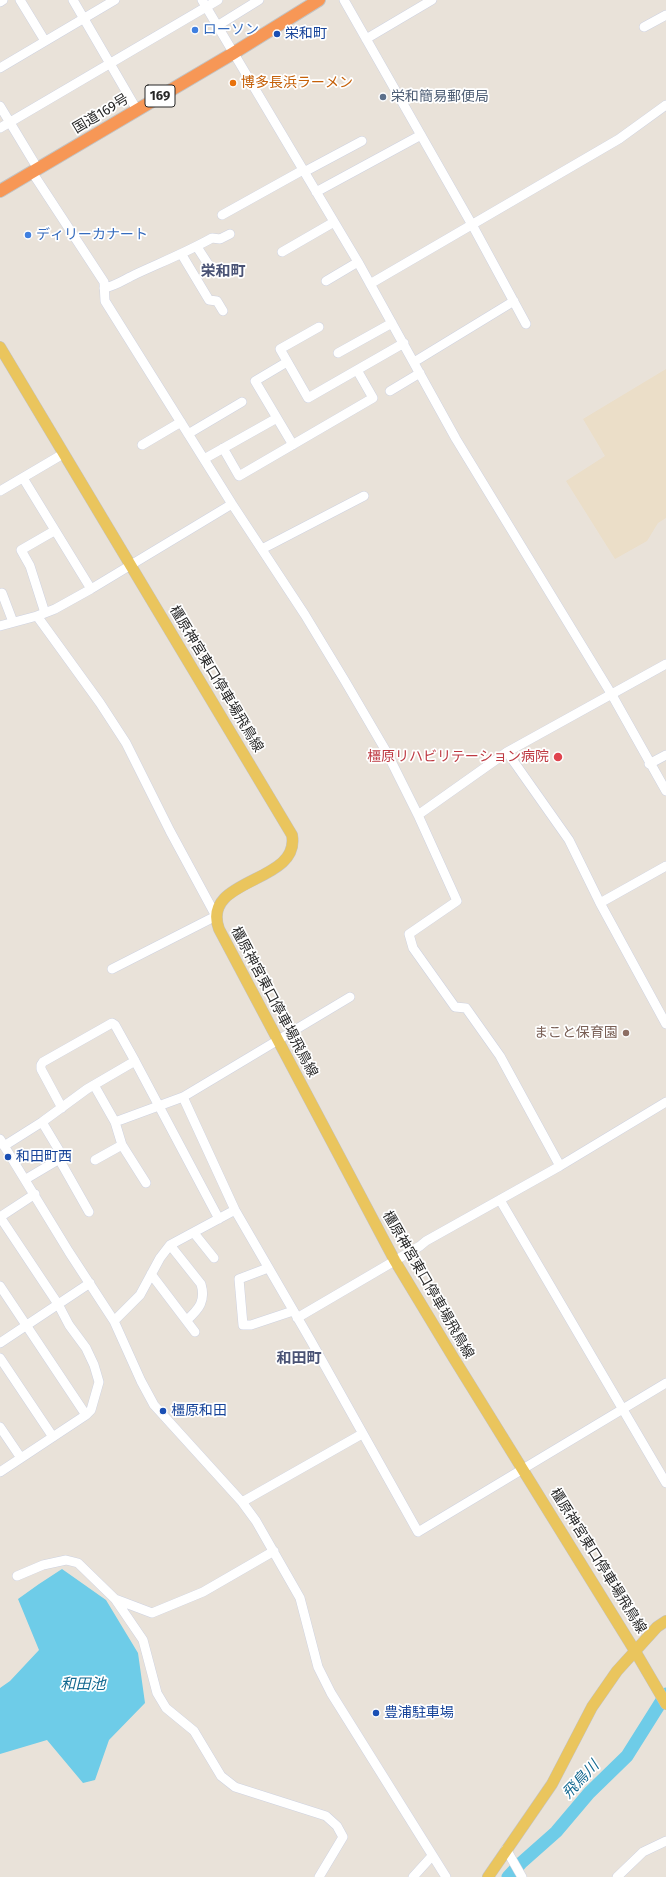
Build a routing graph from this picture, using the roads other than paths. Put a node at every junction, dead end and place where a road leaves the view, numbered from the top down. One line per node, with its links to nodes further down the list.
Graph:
1 (3, 0): 10 (street)
2 (20, 0): 17 (street)
3 (73, 0): 13 (street)
4 (116, 0): 13 (street)
5 (218, 0): 11 (street)
6 (319, 0): 18 (highway, 国道169号 / 169)
7 (344, 0): 16 (street)
8 (432, 0): 16 (street)
9 (256, 1): 14 (street)
10 (0, 2)
11 (204, 4): 14 (street); 19 (street)
12 (666, 15): 15 (street)
13 (84, 18): 17 (street); 19 (street)
14 (217, 26): 18 (street)
15 (644, 27)
16 (366, 39): 26 (street)
17 (45, 41): 20 (street)
18 (233, 53): 23 (highway, 国道169号 / 169); 29 (street)
19 (110, 63): 23 (street); 24 (street)
20 (0, 68)
21 (666, 105): 34 (street)
22 (0, 106): 24 (street)
23 (137, 110): 28 (highway, 国道169号 / 169)
24 (10, 122): 25 (street); 28 (street)
25 (0, 128)
26 (421, 135): 31 (street); 34 (street)
27 (362, 141): 29 (street)
28 (35, 170): 30 (highway, 国道169号 / 169); 43 (street)
29 (304, 171): 31 (street); 32 (street)
30 (0, 191)
31 (316, 192): 33 (street)
32 (222, 215)
33 (334, 222): 37 (street); 39 (street)
34 (471, 224): 42 (street); 44 (street)
35 (230, 234): 36 (street)
36 (197, 247): 38 (street); 40 (street)
37 (282, 252)
38 (182, 255): 43 (street); 45 (street)
39 (358, 262): 41 (street); 42 (street)
40 (210, 267)
41 (326, 281)
42 (370, 284): 46 (street)
43 (104, 288): 59 (street)
44 (514, 301): 47 (street); 53 (street)
45 (223, 311)
46 (392, 323): 49 (street); 51 (street)
47 (526, 324)
48 (319, 327): 52 (street)
49 (404, 343): 53 (street); 54 (street)
50 (0, 347): 64 (main road, 橿原神宮東口停車場飛鳥線)
51 (338, 353)
52 (287, 362): 54 (street); 58 (street)
53 (414, 362): 55 (street)
54 (357, 370): 62 (street)
55 (420, 373): 56 (street); 79 (street)
56 (390, 391)
57 (242, 402): 60 (street)
58 (277, 418): 62 (street); 63 (street)
59 (180, 422): 60 (street); 61 (street)
60 (188, 434): 65 (street)
61 (142, 445)
62 (293, 445): 63 (street)
63 (223, 448): 65 (street)
64 (63, 454): 66 (street); 72 (main road, 橿原神宮東口停車場飛鳥線)
65 (204, 459): 69 (street)
66 (23, 478): 67 (street); 70 (street)
67 (0, 491)
68 (364, 496): 71 (street)
69 (232, 504): 71 (street); 72 (street)
70 (54, 531): 73 (street); 75 (street)
71 (262, 549): 84 (street)
72 (129, 564): 73 (street); 87 (main road, 橿原神宮東口停車場飛鳥線)
73 (91, 589): 75 (street)
74 (2, 593): 76 (street)
75 (41, 615): 76 (street); 87 (street)
76 (14, 622): 77 (street)
77 (0, 626)
78 (666, 664): 79 (street)
79 (612, 695): 80 (street); 82 (street)
80 (507, 752): 84 (street); 86 (street)
81 (666, 755): 82 (street)
82 (650, 764): 83 (street)
83 (666, 791)
84 (418, 815): 104 (street)
85 (666, 866): 86 (street)
86 (600, 903): 90 (street)
87 (216, 916): 88 (street); 91 (main road, 橿原神宮東口停車場飛鳥線)
88 (112, 969)
89 (350, 997): 91 (street)
90 (666, 1024)
91 (277, 1040): 94 (street); 116 (main road, 橿原神宮東口停車場飛鳥線)
92 (135, 1061): 93 (street); 96 (street); 97 (street)
93 (94, 1085): 97 (street); 99 (street)
94 (183, 1097): 96 (street); 109 (street)
95 (666, 1102): 104 (street)
96 (159, 1106): 99 (street); 112 (street)
97 (62, 1108): 98 (street)
98 (42, 1122): 100 (street); 102 (street)
99 (115, 1122): 101 (street)
100 (2, 1142): 105 (street)
101 (122, 1146): 103 (street); 106 (street)
102 (59, 1159): 105 (street); 110 (street)
103 (95, 1160)
104 (560, 1166): 108 (street)
105 (26, 1179): 107 (street)
106 (146, 1183)
107 (35, 1194): 111 (street); 119 (street)
108 (500, 1200): 116 (street); 130 (street)
109 (235, 1210): 112 (street); 117 (street)
110 (89, 1212)
111 (0, 1217): 121 (street)
112 (219, 1219): 113 (street)
113 (194, 1233): 114 (street); 115 (street)
114 (170, 1245): 118 (street); 123 (street)
115 (214, 1258)
116 (395, 1261): 122 (street); 136 (main road, 橿原神宮東口停車場飛鳥線)
117 (268, 1268): 122 (street); 122 (street)
118 (152, 1274): 123 (street); 124 (street)
119 (90, 1283): 121 (street); 124 (street)
120 (0, 1286): 125 (street)
121 (58, 1304): 125 (street); 131 (street)
122 (295, 1314): 133 (street)
123 (187, 1320): 126 (street)
124 (114, 1321): 139 (street)
125 (26, 1325): 127 (street); 131 (street)
126 (195, 1332)
127 (0, 1343)
128 (0, 1358): 134 (street)
129 (666, 1383): 130 (street)
130 (621, 1410): 136 (street); 138 (street)
131 (86, 1415): 134 (street)
132 (0, 1427): 135 (street)
133 (362, 1434): 136 (street); 139 (street)
134 (53, 1437): 135 (street)
135 (21, 1458): 137 (street)
136 (523, 1469): 144 (main road, 橿原神宮東口停車場飛鳥線)
137 (0, 1472)
138 (666, 1483)
139 (242, 1502): 140 (street)
140 (274, 1551): 142 (street); 148 (street)
141 (17, 1576): 142 (street)
142 (115, 1599): 149 (street)
143 (666, 1621): 144 (main road)
144 (635, 1651): 145 (main road, 橿原神宮東口停車場飛鳥線); 147 (main road, 橿原神宮東口停車場飛鳥線)
145 (666, 1704)
146 (666, 1841): 154 (street)
147 (506, 1849): 152 (main road, 橿原神宮東口停車場飛鳥線); 153 (street)
148 (432, 1856): 150 (street); 151 (street)
149 (319, 1877)
150 (413, 1877)
151 (446, 1877)
152 (488, 1877)
153 (522, 1877)
154 (617, 1877)

